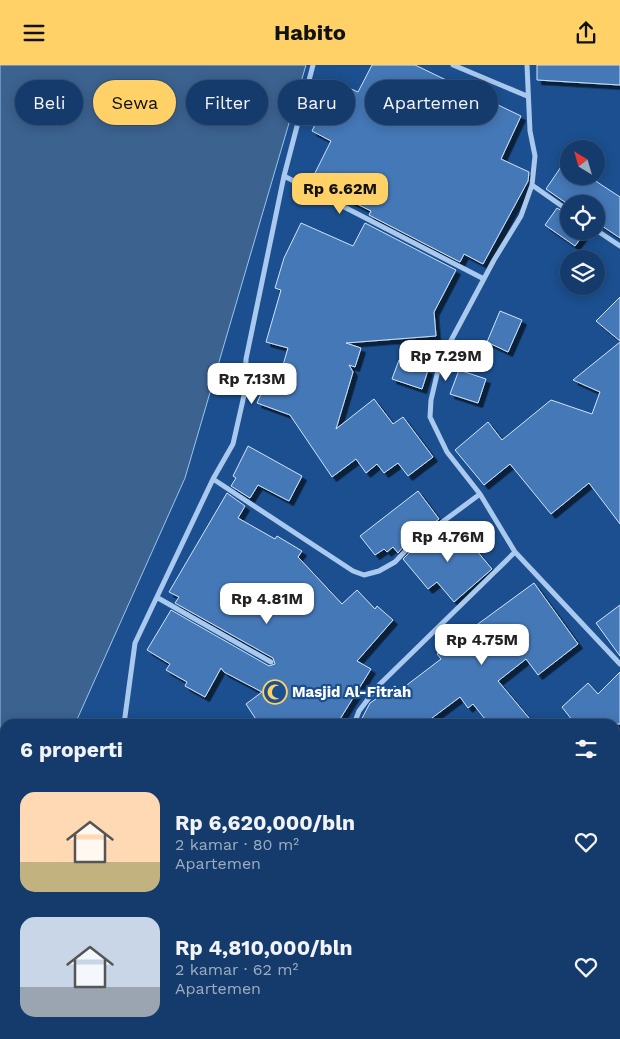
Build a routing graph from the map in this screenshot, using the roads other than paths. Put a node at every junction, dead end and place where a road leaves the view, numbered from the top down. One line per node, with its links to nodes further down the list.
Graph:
1 (314, 65): 5 (street)
2 (453, 65): 4 (street)
3 (527, 65): 4 (street)
4 (527, 96): 6 (street)
5 (284, 176): 10 (street); 11 (street)
6 (532, 185): 7 (street); 10 (street)
7 (560, 205)
8 (605, 236): 9 (street)
9 (620, 246)
10 (484, 279): 12 (street)
11 (212, 479): 12 (street); 14 (street)
12 (480, 494): 13 (street)
13 (516, 552): 16 (street); 18 (street)
14 (158, 597): 15 (street); 17 (street)
15 (271, 662)
16 (620, 664)
17 (125, 719)
18 (356, 719)

